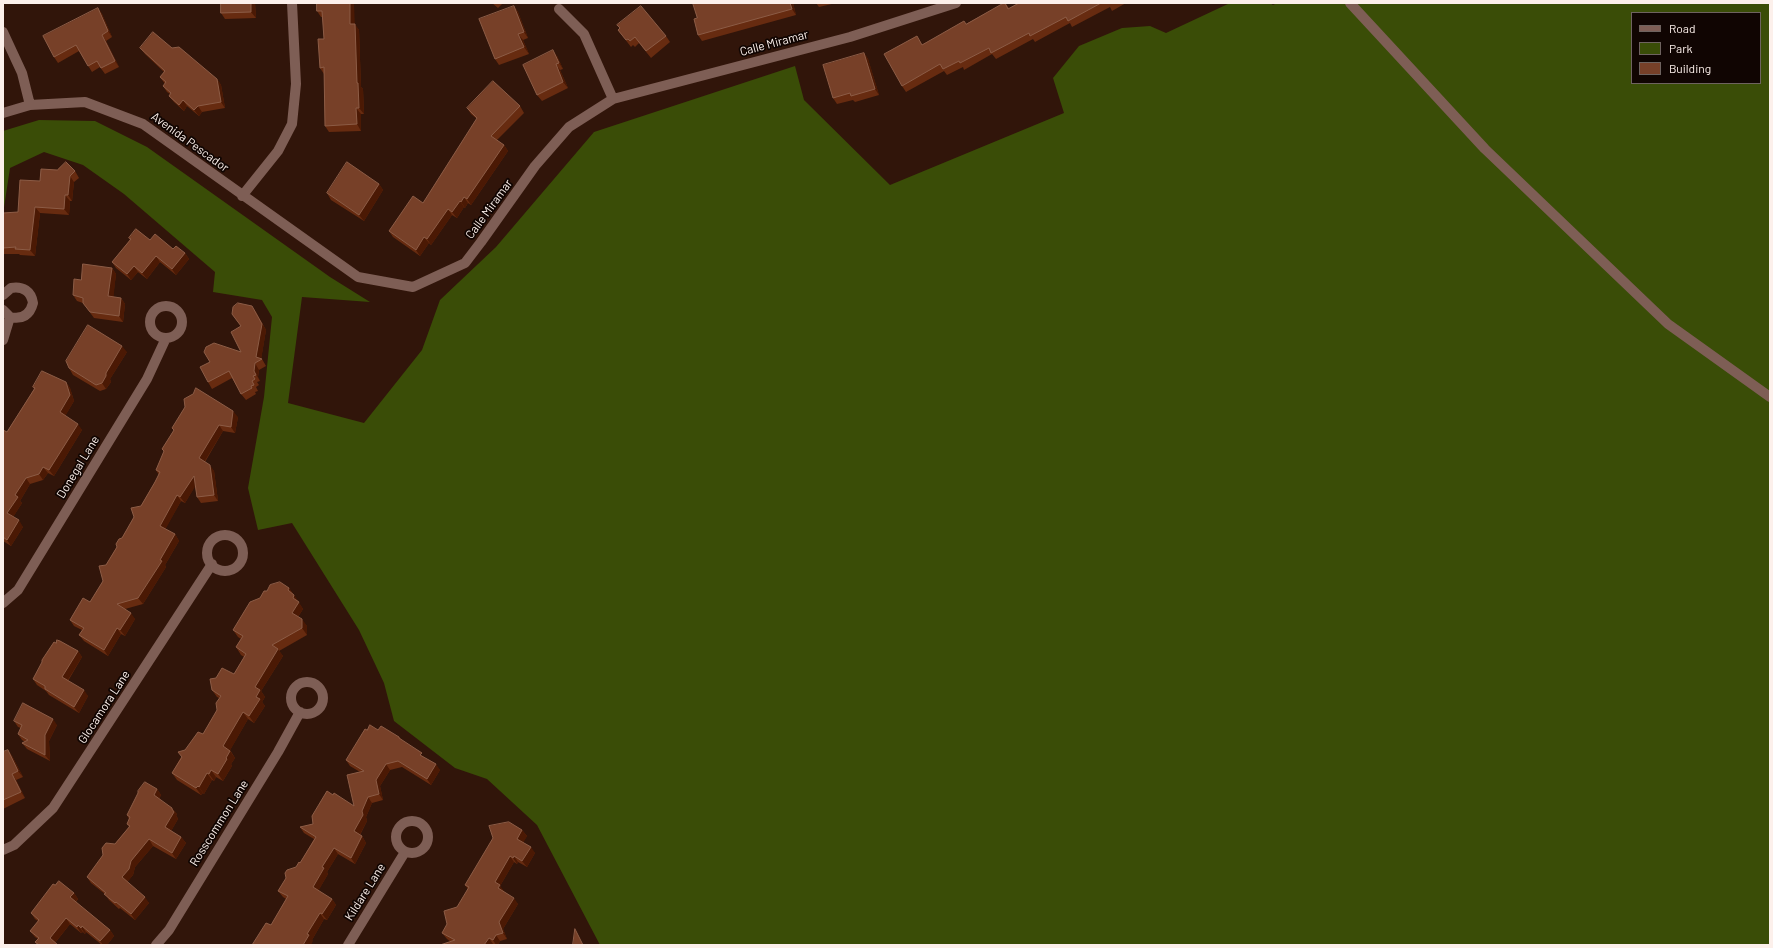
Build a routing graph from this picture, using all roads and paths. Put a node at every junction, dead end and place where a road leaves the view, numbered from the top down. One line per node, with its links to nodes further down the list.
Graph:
1 (292, 3): 10 (street)
2 (956, 3): 7 (street, Calle Miramar)
3 (1350, 3): 15 (street)
4 (559, 9): 7 (street)
5 (3, 32): 6 (street)
6 (5, 43): 8 (street)
7 (613, 99): 10 (street, Calle Miramar)
8 (30, 105): 9 (street, Avenida Pescador); 10 (street, Avenida Pescador)
9 (3, 112)
10 (242, 196)
11 (3, 295): 12 (street)
12 (7, 314): 14 (street)
13 (166, 338): 17 (street, Donegal Lane)
14 (3, 340)
15 (1770, 397)
16 (212, 564): 19 (street, Glocamora Lane)
17 (3, 603)
18 (300, 712): 21 (street, Rosscommon Lane)
19 (3, 850)
20 (405, 852): 22 (street, Kildare Lane)
21 (156, 945)
22 (348, 945)

